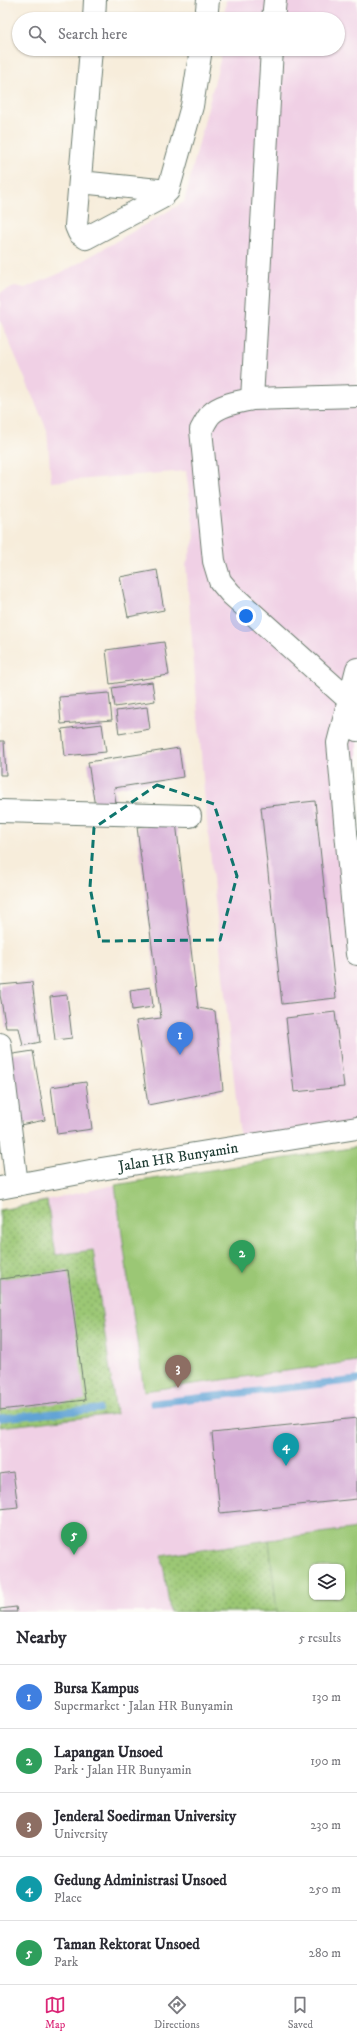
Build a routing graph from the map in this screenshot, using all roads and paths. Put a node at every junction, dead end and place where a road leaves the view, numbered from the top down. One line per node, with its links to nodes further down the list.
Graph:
1 (95, 0): 4 (street)
2 (208, 0): 5 (street)
3 (274, 0): 6 (street)
4 (94, 12)
5 (207, 12)
6 (274, 12)
7 (90, 56): 10 (street)
8 (201, 56): 11 (street)
9 (272, 56): 13 (street)
10 (80, 182): 11 (street); 11 (street)
11 (168, 191)
12 (357, 396): 13 (street)
13 (252, 399): 15 (street)
14 (357, 669): 15 (street)
15 (349, 700): 16 (street); 19 (street)
16 (357, 730)
17 (0, 811): 18 (street)
18 (190, 816)
19 (357, 954)
20 (0, 1044): 22 (street)
21 (357, 1128): 22 (street, Jalan HR Bunyamin)
22 (9, 1187)

